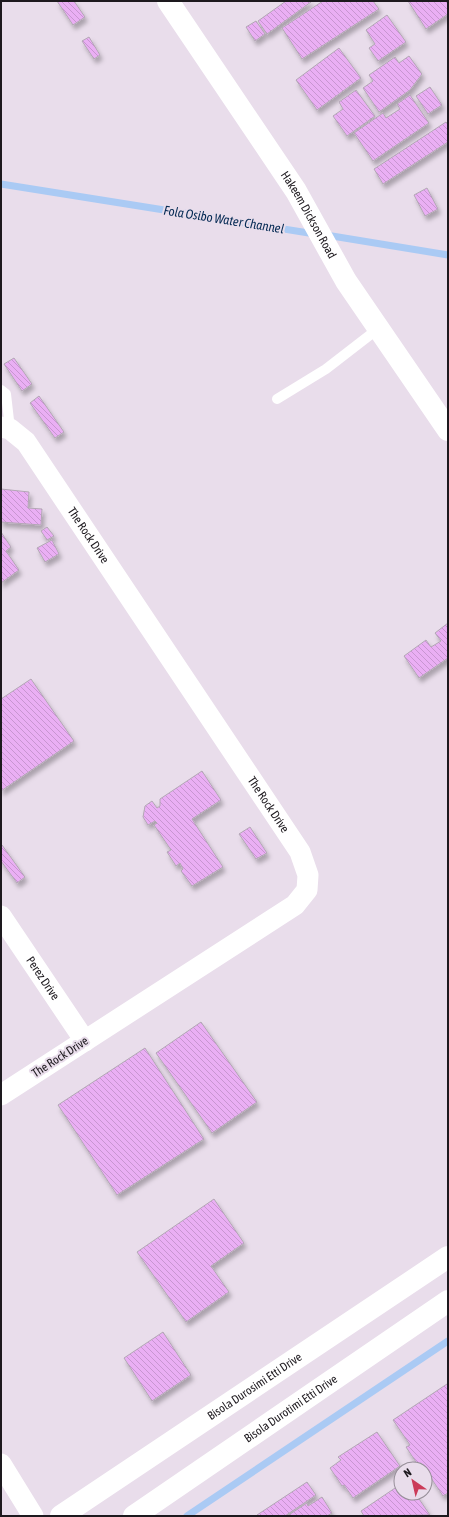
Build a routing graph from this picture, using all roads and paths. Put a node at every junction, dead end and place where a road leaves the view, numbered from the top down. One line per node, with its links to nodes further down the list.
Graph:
1 (168, 1): 2 (main road, Hakeem Dickson Road)
2 (379, 328): 4 (lane); 6 (main road, Hakeem Dickson Road)
3 (1, 390): 5 (lane)
4 (277, 399)
5 (6, 428): 8 (street, The Rock Drive)
6 (448, 430)
7 (1, 916): 8 (street, Perez Drive)
8 (85, 1041): 9 (street, The Rock Drive)
9 (1, 1095)
10 (448, 1258): 14 (main road, Bisola Durosimi Etti Drive)
11 (448, 1301): 15 (main road, Bisola Durotimi Etti Drive)
12 (1, 1464): 13 (street)
13 (33, 1516)
14 (61, 1516)
15 (134, 1516)

